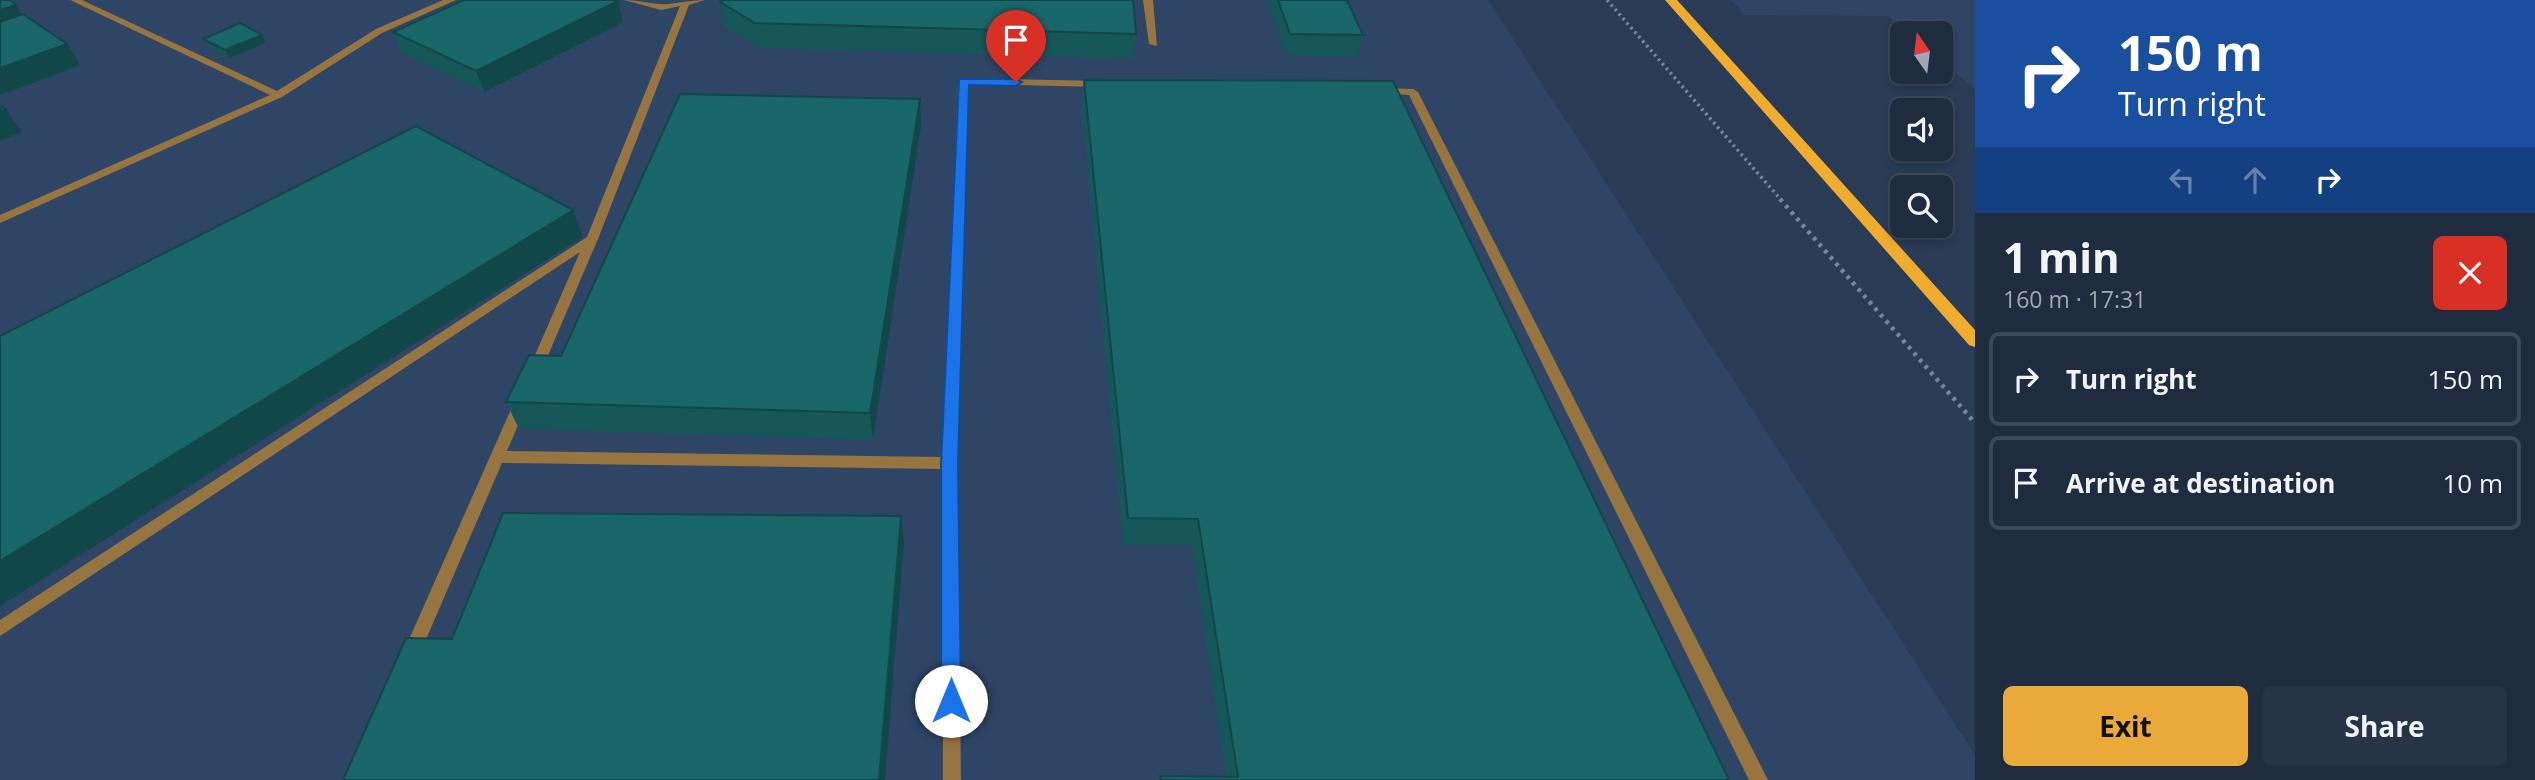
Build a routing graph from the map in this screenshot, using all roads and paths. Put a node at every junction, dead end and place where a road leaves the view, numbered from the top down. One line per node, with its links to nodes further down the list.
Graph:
1 (75, 0): 12 (lane)
2 (451, 0): 12 (lane)
3 (629, 0): 8 (lane)
4 (700, 0): 8 (lane)
5 (1148, 0): 9 (lane)
6 (1607, 0): 16 (path)
7 (1671, 0): 15 (main road)
8 (685, 5): 14 (lane)
9 (1154, 44)
10 (1113, 85): 18 (lane)
11 (1372, 91): 22 (lane)
12 (278, 95): 13 (lane)
13 (0, 219)
14 (592, 239): 17 (lane); 19 (lane)
15 (1975, 341)
16 (1975, 423)
17 (497, 457): 18 (lane); 20 (lane)
18 (950, 463): 21 (lane)
19 (0, 628)
20 (406, 668)
21 (952, 780)
22 (1759, 780)

